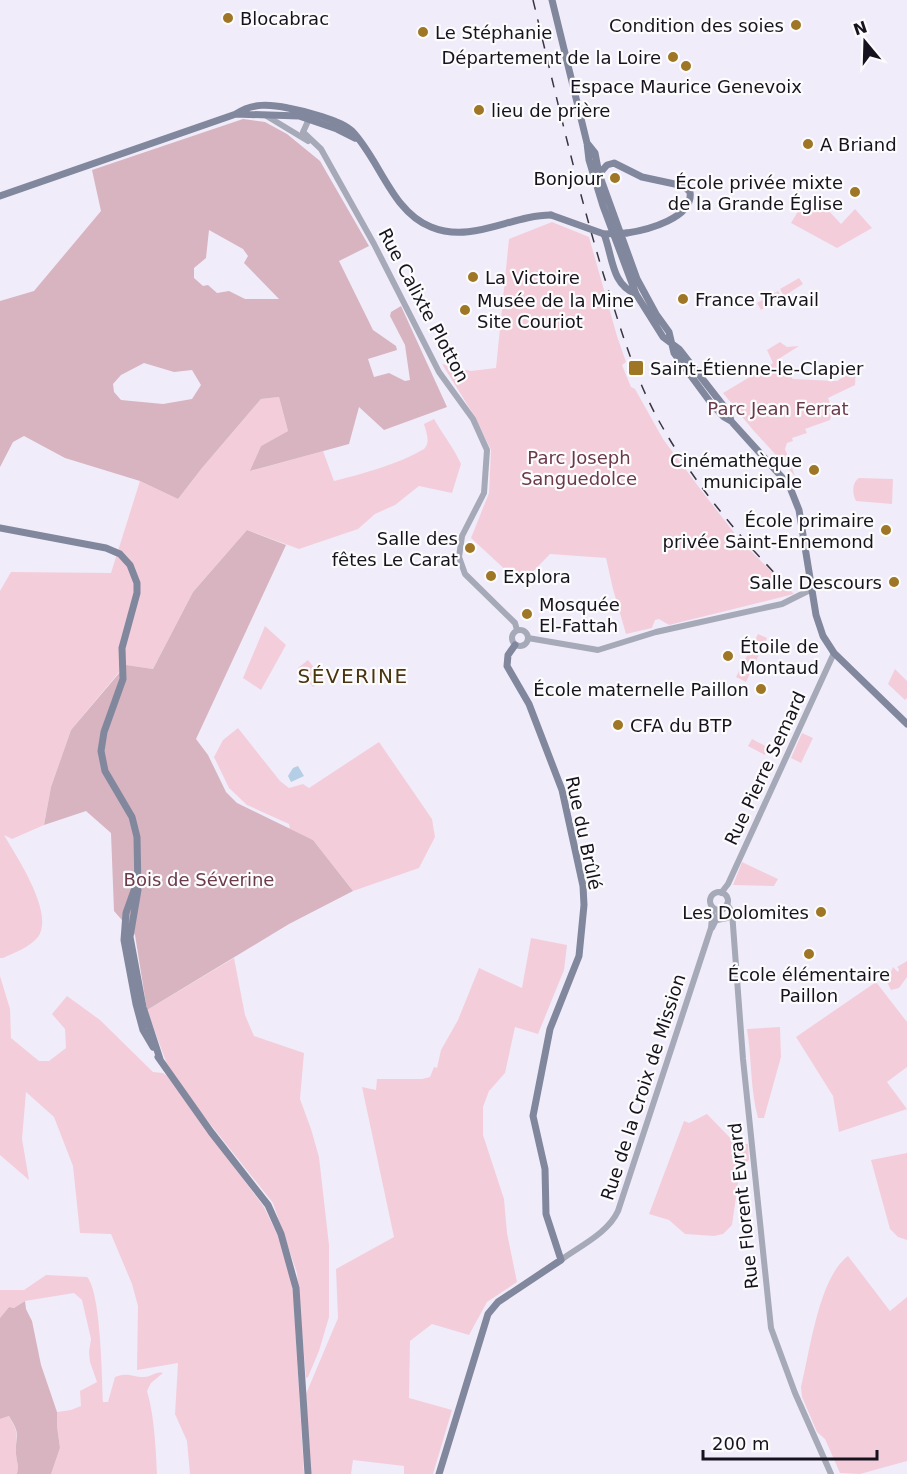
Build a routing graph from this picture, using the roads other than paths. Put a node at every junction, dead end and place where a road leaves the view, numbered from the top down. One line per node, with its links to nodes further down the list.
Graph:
1 (552, 0): 9 (main road)
2 (293, 109): 3 (main road); 5 (street, Rue Calixte Plotton); 8 (main road)
3 (236, 114): 4 (main road); 12 (main road)
4 (264, 114): 5 (main road); 10 (street, Rue Calixte Plotton)
5 (298, 116): 6 (main road); 7 (street, Rue Calixte Plotton)
6 (309, 119): 7 (street); 8 (main road)
7 (303, 132): 10 (street, Rue Calixte Plotton)
8 (357, 139): 13 (main road, bridge)
9 (587, 143): 11 (main road); 14 (main road)
10 (321, 149): 18 (street, Rue Calixte Plotton)
11 (599, 174): 13 (main road, bridge); 15 (main road)
12 (0, 196)
13 (604, 234): 14 (main road)
14 (636, 294): 15 (main road)
15 (671, 344): 17 (main road)
16 (0, 528): 30 (main road)
17 (812, 589): 19 (street); 21 (main road)
18 (518, 630): 19 (street); 20 (street)
19 (528, 638): 20 (street)
20 (515, 645): 29 (main road, Rue du Brûlé)
21 (834, 653): 22 (main road); 23 (street, Rue Pierre Semard)
22 (907, 724)
23 (721, 893): 24 (street); 24 (street)
24 (721, 908): 25 (street); 26 (street, Rue de la Croix de Mission); 27 (street, Rue Florent Evrard); 28 (street, Rue de la Croix de Mission)
25 (727, 918): 26 (street); 27 (street)
26 (717, 920): 28 (street, Rue de la Croix de Mission)
27 (733, 923): 32 (street, Rue Florent Evrard)
28 (711, 928): 29 (street, Rue de la Croix de Mission)
29 (561, 1260): 31 (main road, Rue de la Croix de Mission)
30 (308, 1474)
31 (439, 1474)
32 (831, 1474)

